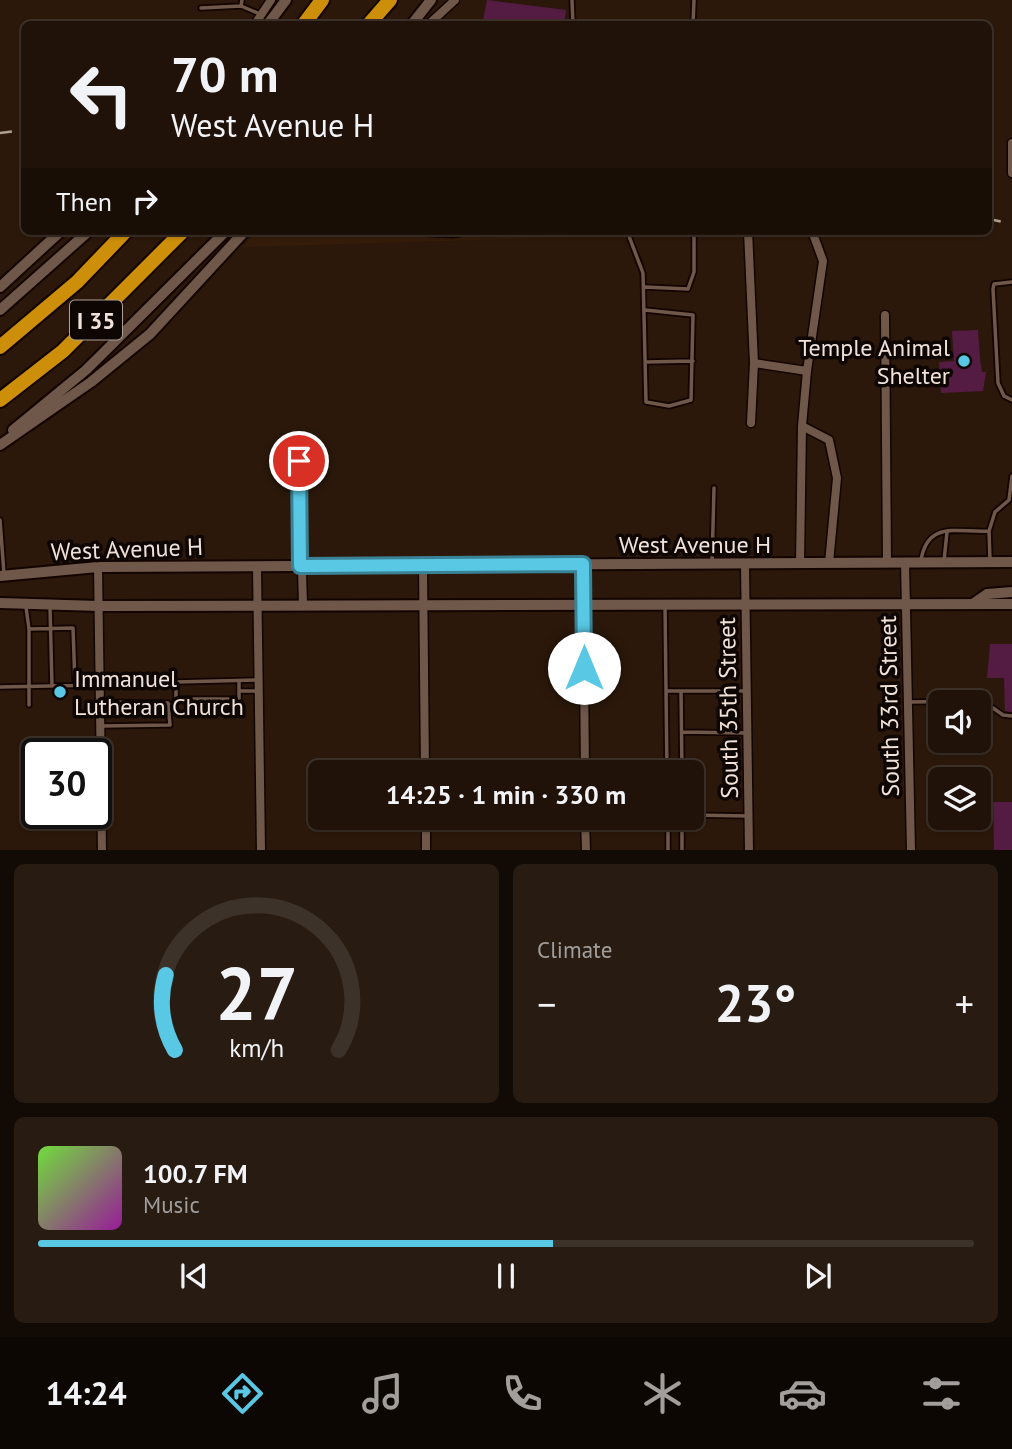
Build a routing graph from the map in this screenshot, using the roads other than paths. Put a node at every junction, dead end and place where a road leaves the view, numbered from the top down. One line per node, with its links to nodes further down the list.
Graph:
1 (271, 0): 12 (street)
2 (286, 0): 14 (main road)
3 (322, 0): 15 (highway)
4 (382, 0): 16 (highway)
5 (390, 0): 17 (highway)
6 (431, 0): 18 (main road)
7 (455, 0): 19 (street)
8 (572, 0): 20 (lane)
9 (694, 0): 21 (lane)
10 (242, 3): 11 (lane); 12 (lane)
11 (201, 8)
12 (261, 15): 13 (street)
13 (257, 21)
14 (270, 21)
15 (306, 21)
16 (368, 21)
17 (369, 21)
18 (414, 21)
19 (433, 21)
20 (573, 21)
21 (693, 21)
22 (1012, 142): 23 (street)
23 (1012, 173)
24 (57, 235): 35 (main road)
25 (84, 235): 37 (main road)
26 (122, 235): 40 (highway, I 35)
27 (179, 235): 45 (highway, I 35)
28 (222, 235): 50 (main road)
29 (240, 235): 50 (main road)
30 (627, 235): 36 (lane)
31 (694, 235): 36 (lane)
32 (748, 235): 43 (street)
33 (813, 235): 44 (street)
34 (1012, 282): 46 (lane)
35 (0, 287)
36 (644, 287): 38 (lane)
37 (0, 310)
38 (645, 310): 41 (lane); 42 (lane)
39 (885, 315): 57 (street)
40 (0, 347)
41 (646, 362): 42 (lane); 42 (lane)
42 (693, 362)
43 (754, 363): 44 (street); 47 (street)
44 (807, 372): 48 (street)
45 (0, 400)
46 (1012, 400)
47 (751, 423)
48 (802, 426): 64 (street); 65 (street)
49 (298, 438): 69 (street)
50 (0, 442)
51 (1012, 476): 54 (lane)
52 (714, 488): 67 (lane)
53 (0, 520): 56 (lane)
54 (989, 531): 55 (lane); 61 (lane)
55 (947, 532): 59 (lane); 60 (lane)
56 (1, 557): 72 (lane)
57 (887, 562): 58 (main road, West Avenue H); 65 (main road, West Avenue H)
58 (905, 562): 59 (main road, West Avenue H); 74 (street, South 33rd Street)
59 (921, 562): 60 (main road, West Avenue H)
60 (944, 562): 61 (main road, West Avenue H)
61 (990, 562): 62 (main road, West Avenue H)
62 (1012, 562)
63 (583, 564): 66 (main road, West Avenue H); 67 (main road, West Avenue H); 76 (street)
64 (800, 564): 65 (main road, West Avenue H); 68 (main road, West Avenue H)
65 (829, 564)
66 (423, 565): 69 (main road, West Avenue H); 83 (street)
67 (712, 565): 68 (main road, West Avenue H)
68 (745, 565): 78 (street, South 35th Street)
69 (300, 566): 71 (main road, West Avenue H); 82 (street)
70 (98, 567): 71 (main road, West Avenue H); 72 (main road, West Avenue H); 86 (street)
71 (257, 568): 81 (street)
72 (2, 576)
73 (1012, 592): 79 (main road)
74 (907, 602): 78 (main road); 79 (main road); 103 (street, South 33rd Street)
75 (0, 603): 80 (main road)
76 (583, 603): 77 (main road); 83 (main road); 111 (street)
77 (665, 603): 78 (main road); 98 (lane)
78 (746, 603): 100 (street, South 35th Street)
79 (974, 603): 84 (main road)
80 (26, 604): 85 (main road); 88 (lane)
81 (258, 604): 82 (main road); 86 (main road); 89 (street)
82 (303, 604): 83 (main road)
83 (423, 604): 110 (street)
84 (1012, 604)
85 (50, 605): 86 (main road); 87 (lane)
86 (99, 606): 92 (street)
87 (50, 628): 88 (lane); 91 (lane); 94 (lane)
88 (29, 629): 93 (lane)
89 (259, 680): 90 (lane); 97 (street)
90 (239, 681): 96 (lane); 101 (lane)
91 (75, 685): 92 (lane); 94 (lane)
92 (100, 685): 102 (street)
93 (29, 686): 94 (lane); 95 (lane); 104 (lane)
94 (52, 686)
95 (0, 687)
96 (239, 691): 97 (lane); 101 (lane)
97 (259, 691): 121 (street)
98 (666, 691): 99 (lane); 112 (lane)
99 (681, 691): 100 (lane); 108 (lane)
100 (747, 691): 109 (street, South 35th Street)
101 (176, 698): 105 (lane)
102 (100, 702): 105 (lane); 107 (street)
103 (909, 702): 106 (lane); 127 (street, South 33rd Street)
104 (29, 705)
105 (169, 706): 107 (lane)
106 (1012, 716)
107 (101, 726): 120 (street)
108 (682, 732): 109 (lane); 113 (lane)
109 (748, 734): 115 (street, South 35th Street)
110 (425, 760)
111 (585, 760)
112 (667, 760)
113 (682, 760)
114 (704, 815): 115 (lane)
115 (748, 816): 126 (street, South 35th Street)
116 (426, 830): 122 (street)
117 (585, 830): 123 (street)
118 (668, 830): 124 (lane)
119 (682, 830): 125 (lane)
120 (102, 850)
121 (261, 850)
122 (426, 850)
123 (586, 850)
124 (668, 850)
125 (682, 850)
126 (749, 850)
127 (911, 850)

